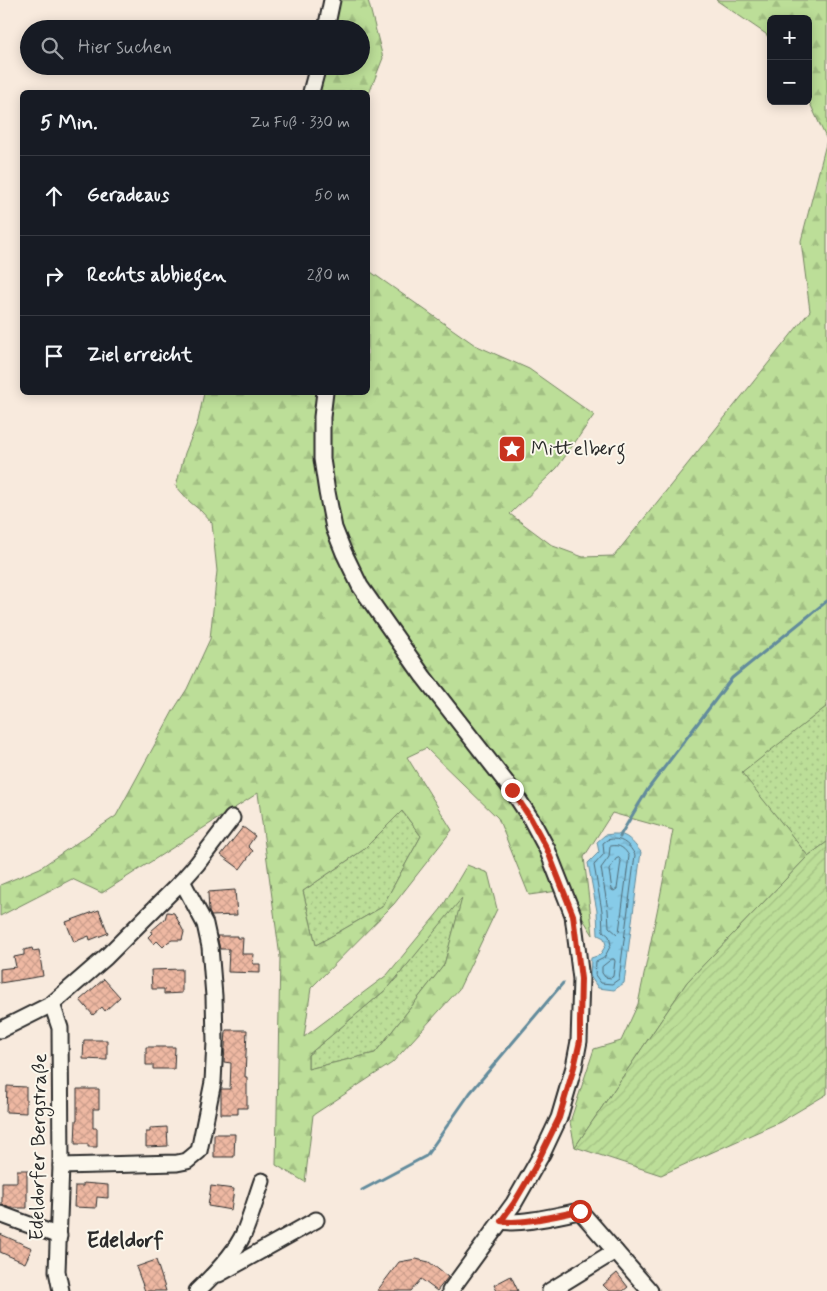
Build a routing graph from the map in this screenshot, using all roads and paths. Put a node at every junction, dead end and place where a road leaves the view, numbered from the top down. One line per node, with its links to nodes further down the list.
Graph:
1 (332, 0): 2 (street)
2 (328, 20)
3 (316, 75): 4 (street)
4 (312, 90)
5 (324, 395): 14 (street)
6 (232, 818): 7 (street)
7 (182, 881): 8 (street); 10 (street)
8 (52, 1004): 9 (street); 10 (street, Edeldorfer Bergstraße)
9 (0, 1030)
10 (61, 1166): 15 (street, Edeldorfer Bergstraße)
11 (262, 1181): 17 (street)
12 (0, 1214): 15 (street)
13 (316, 1220): 17 (street)
14 (501, 1221): 16 (street); 20 (street)
15 (59, 1236): 18 (street, Edeldorfer Bergstraße)
16 (615, 1251): 21 (street); 22 (street)
17 (211, 1278): 19 (street)
18 (60, 1291)
19 (197, 1291)
20 (450, 1291)
21 (550, 1291)
22 (650, 1291)

